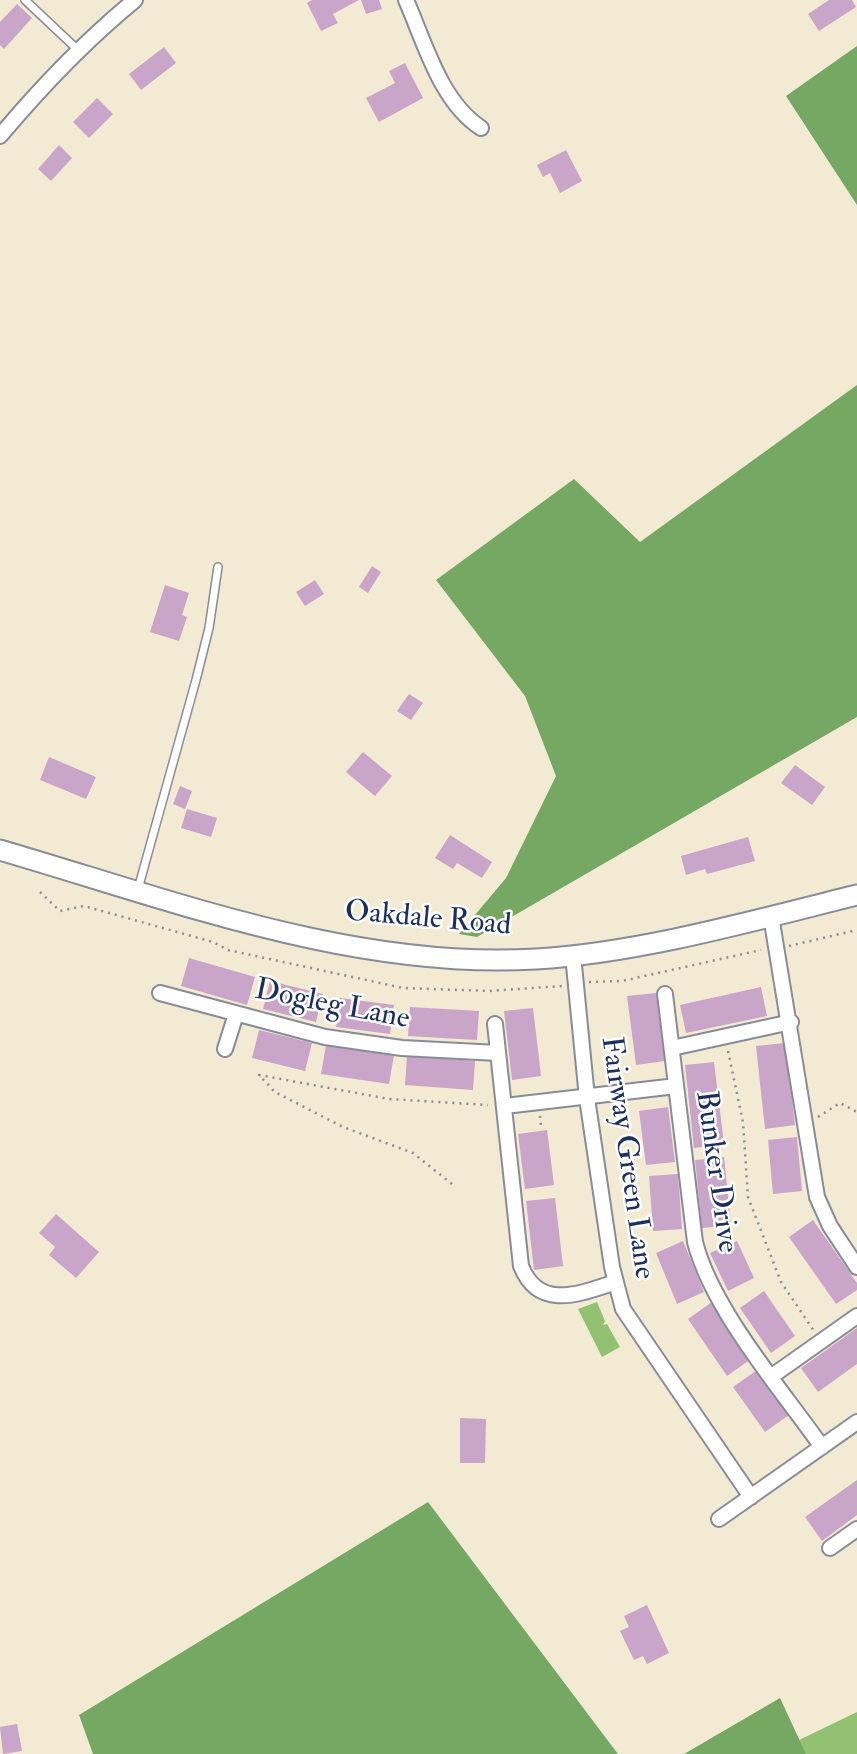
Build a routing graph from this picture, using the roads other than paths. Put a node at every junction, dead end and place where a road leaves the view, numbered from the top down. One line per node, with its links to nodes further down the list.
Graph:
1 (25, 0): 4 (lane)
2 (135, 0): 4 (street)
3 (406, 0): 5 (street)
4 (78, 50): 6 (street)
5 (481, 128)
6 (0, 136)
7 (218, 567): 9 (lane)
8 (0, 850): 9 (main road, Oakdale Road)
9 (138, 890): 12 (main road, Oakdale Road)
10 (857, 895): 11 (main road, Oakdale Road)
11 (771, 916): 12 (main road, Oakdale Road); 16 (street)
12 (572, 955): 22 (street, Fairway Green Lane)
13 (160, 993): 15 (street, Dogleg Lane)
14 (665, 995): 18 (street, Bunker Drive)
15 (236, 1014): 19 (street); 20 (street, Dogleg Lane)
16 (791, 1023): 18 (street); 24 (street)
17 (495, 1024): 20 (street)
18 (672, 1048): 21 (street, Bunker Drive)
19 (225, 1049)
20 (498, 1053): 23 (street)
21 (676, 1086): 22 (street); 27 (street, Bunker Drive)
22 (587, 1098): 23 (street); 25 (street, Fairway Green Lane)
23 (498, 1106): 25 (street)
24 (857, 1267)
25 (616, 1282): 30 (street, Fairway Green Lane)
26 (857, 1316): 27 (street)
27 (772, 1376): 29 (street, Bunker Drive)
28 (856, 1425): 29 (street)
29 (822, 1447): 30 (street)
30 (751, 1497): 31 (street)
31 (719, 1519)
32 (857, 1529): 33 (street)
33 (830, 1548)

